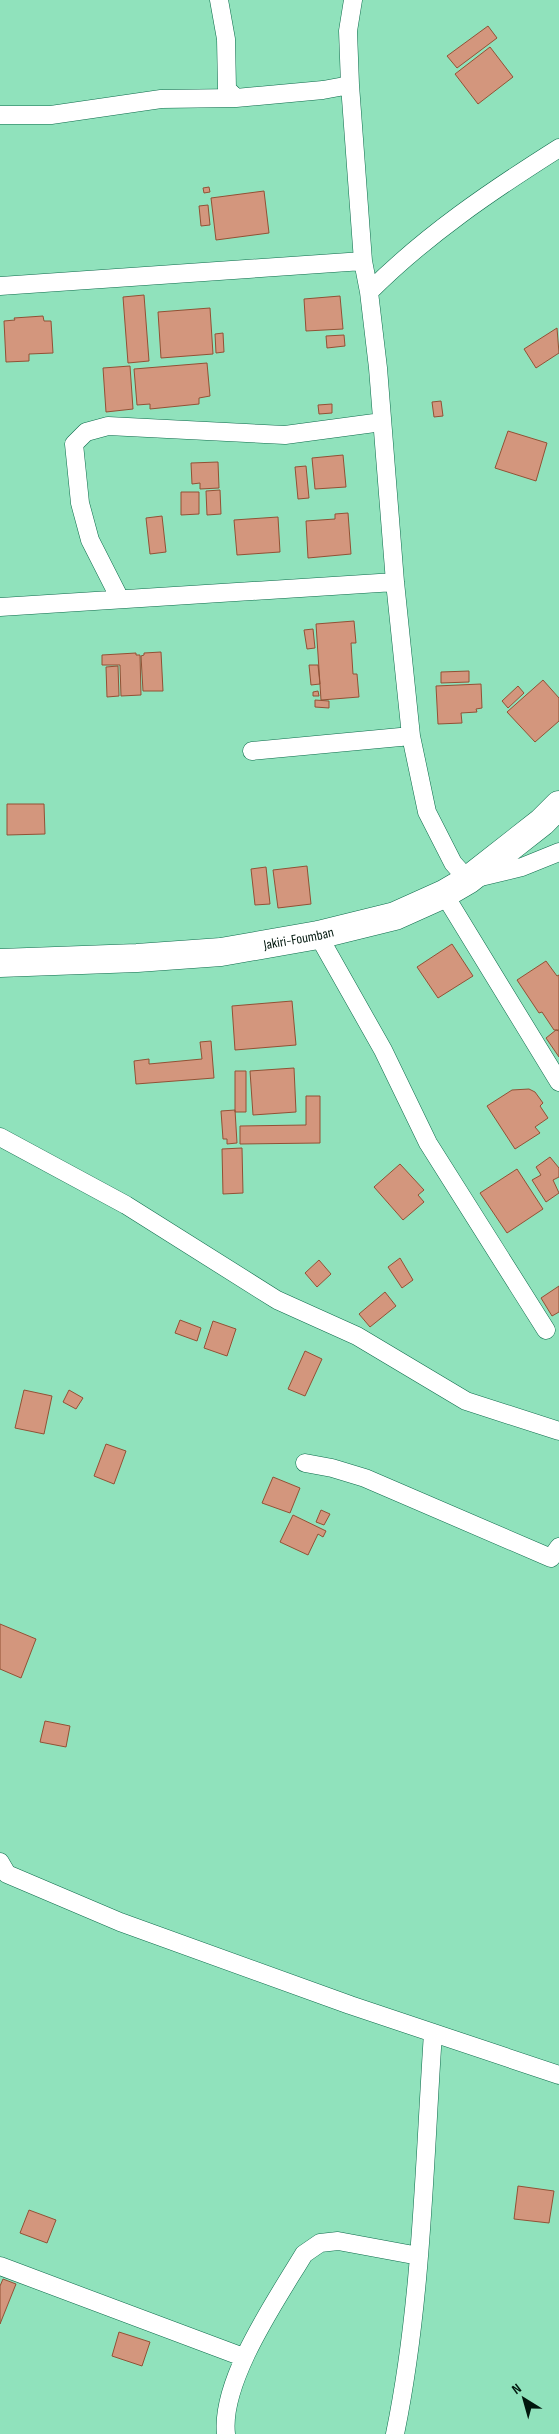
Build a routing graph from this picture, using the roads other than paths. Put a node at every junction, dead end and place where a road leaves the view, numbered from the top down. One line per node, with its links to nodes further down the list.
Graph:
1 (219, 0): 4 (street)
2 (353, 0): 3 (street)
3 (350, 85): 4 (street); 7 (street)
4 (236, 98): 5 (street)
5 (0, 116)
6 (559, 148): 9 (street)
7 (363, 261): 8 (street); 9 (street)
8 (0, 286)
9 (370, 292): 10 (street)
10 (382, 422): 11 (street); 12 (street)
11 (396, 582): 12 (street); 14 (street)
12 (120, 599): 13 (street)
13 (0, 607)
14 (411, 736): 15 (street); 18 (street)
15 (252, 751)
16 (559, 805): 18 (main road, Jakiri-Foumban)
17 (559, 852): 18 (street)
18 (468, 880): 19 (main road, Jakiri-Foumban)
19 (444, 894): 20 (main road, Jakiri-Foumban); 22 (street)
20 (318, 935): 21 (main road, Jakiri-Foumban); 24 (street)
21 (0, 963)
22 (559, 1082)
23 (0, 1137): 25 (street)
24 (546, 1330)
25 (559, 1431)
26 (305, 1463): 27 (street)
27 (559, 1548)
28 (2, 1872): 29 (street)
29 (433, 2033): 30 (street); 31 (street)
30 (559, 2075)
31 (419, 2256): 33 (street); 35 (street)
32 (0, 2266): 33 (street)
33 (244, 2357): 34 (street)
34 (226, 2434)
35 (395, 2434)

